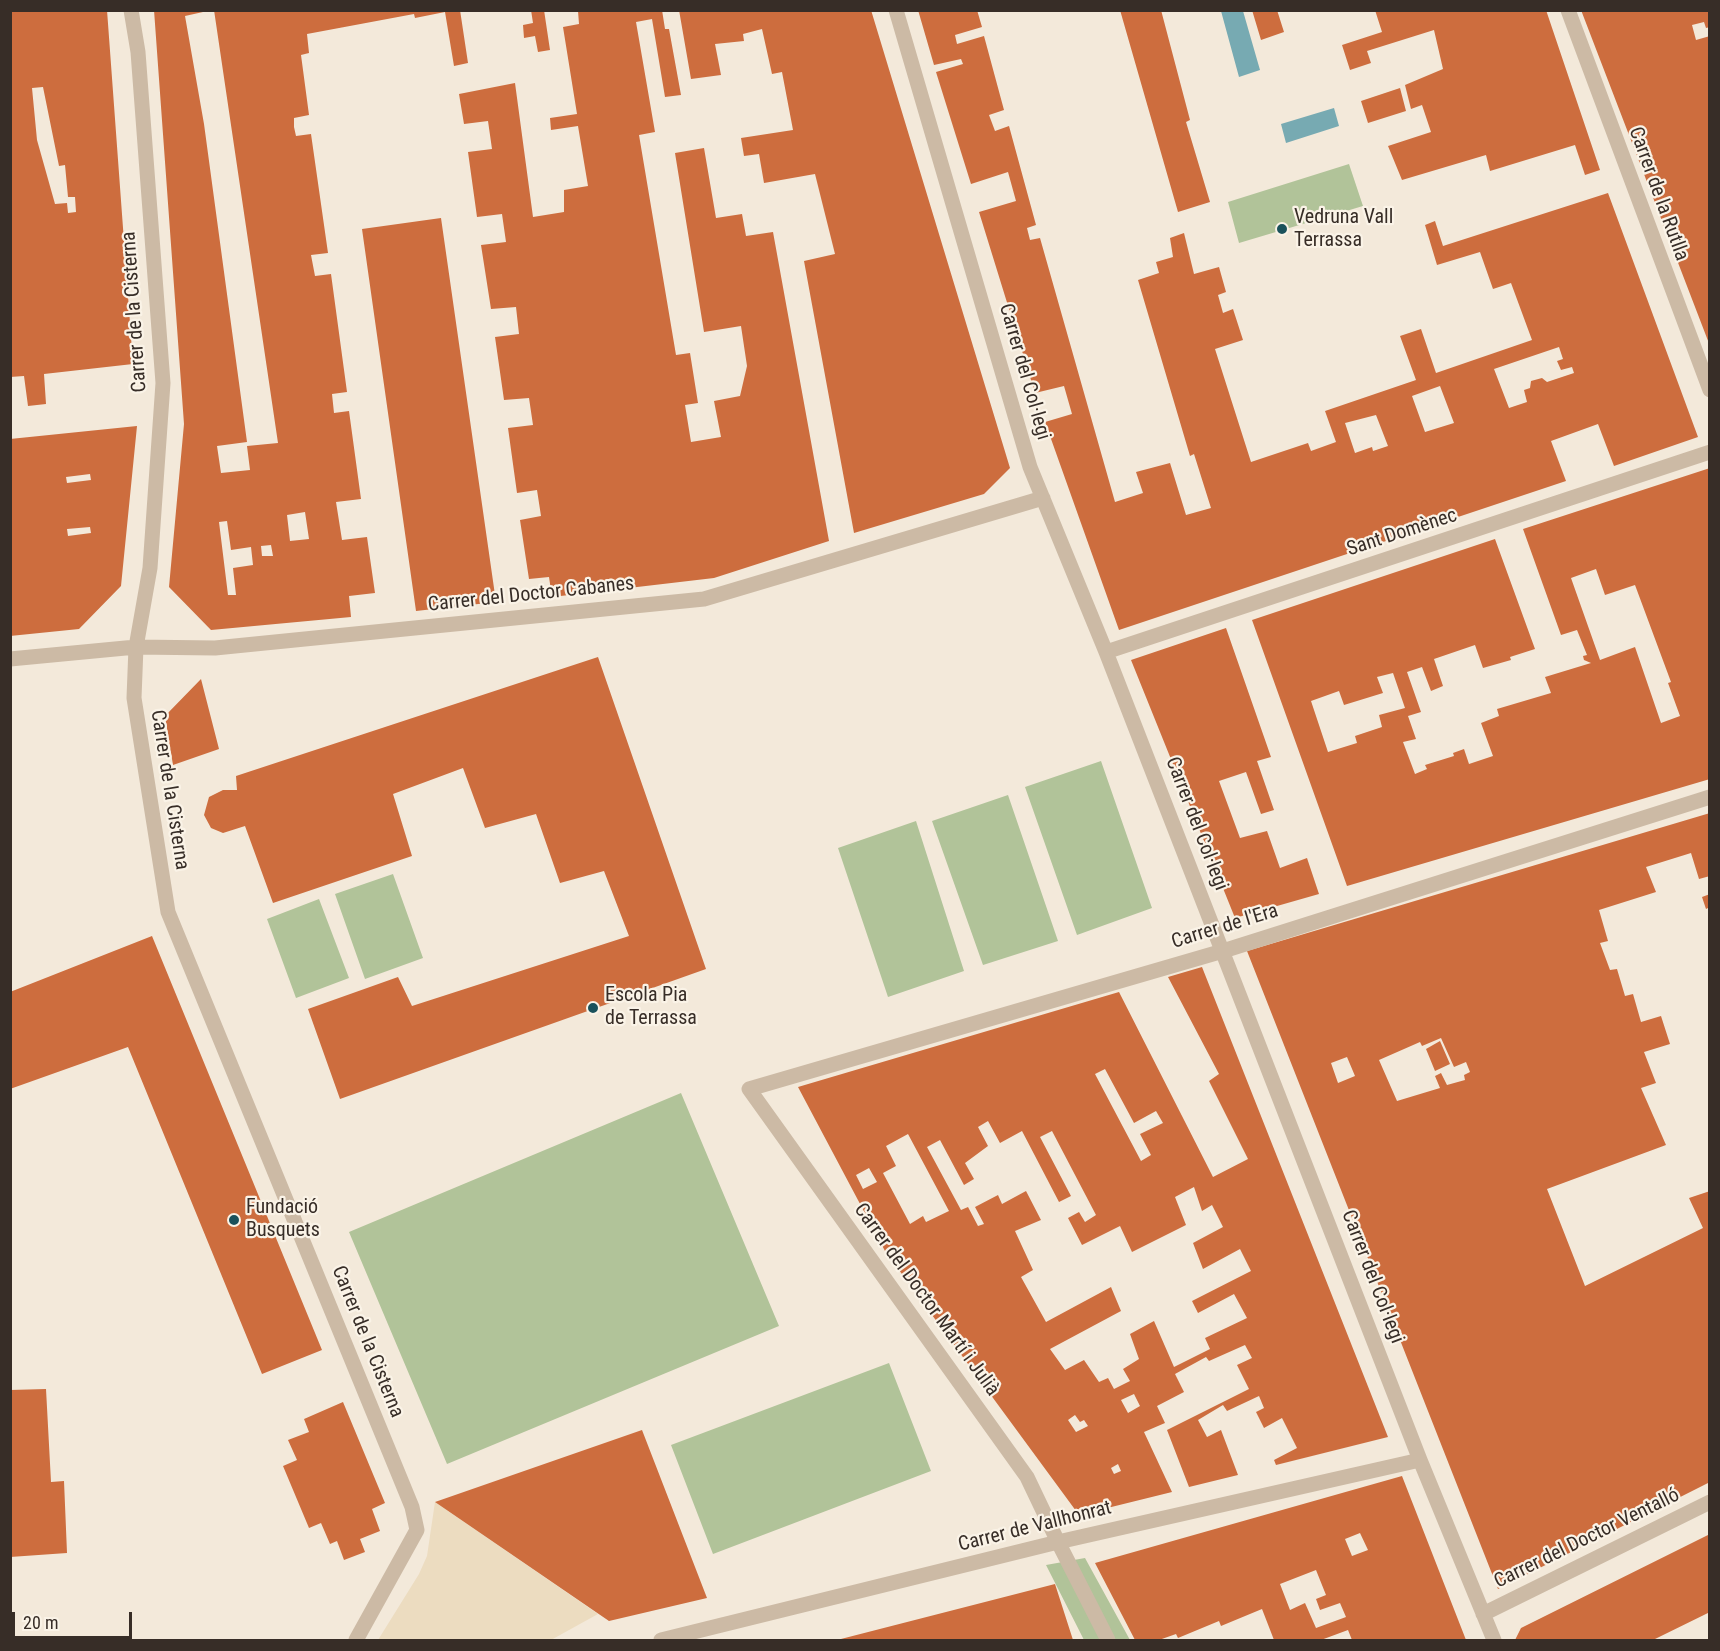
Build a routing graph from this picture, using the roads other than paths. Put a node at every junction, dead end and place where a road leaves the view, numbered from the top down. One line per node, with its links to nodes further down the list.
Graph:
1 (131, 10): 7 (street, Carrer de la Cisterna)
2 (897, 10): 6 (street, Carrer del Col·legi)
3 (1568, 10): 4 (street, Carrer de la Rutlla)
4 (1710, 390)
5 (1710, 452): 8 (street, Sant Domènec)
6 (1043, 498): 7 (street, Carrer del Doctor Cabanes); 8 (street, Carrer del Col·legi)
7 (136, 647): 9 (street, Carrer del Doctor Cabanes); 17 (street, Carrer de la Cisterna)
8 (1109, 658): 11 (street, Carrer del Col·legi)
9 (10, 659)
10 (1710, 797): 11 (street, Carrer de l'Era)
11 (1222, 951): 12 (street, Carrer de l'Era); 13 (street, Carrer del Col·legi)
12 (749, 1089): 15 (street, Carrer del Doctor Martí i Julià)
13 (1420, 1460): 15 (street, Carrer de Vallhonrat); 16 (street, Carrer del Col·legi)
14 (1710, 1502): 16 (street, Carrer del Doctor Ventalló)
15 (1058, 1542): 18 (street, Carrer de Vallhonrat); 19 (street, Carrer del Doctor Martí i Julià)
16 (1483, 1614): 20 (street, Carrer del Col·legi)
17 (356, 1641)
18 (661, 1641)
19 (1108, 1641)
20 (1494, 1641)

